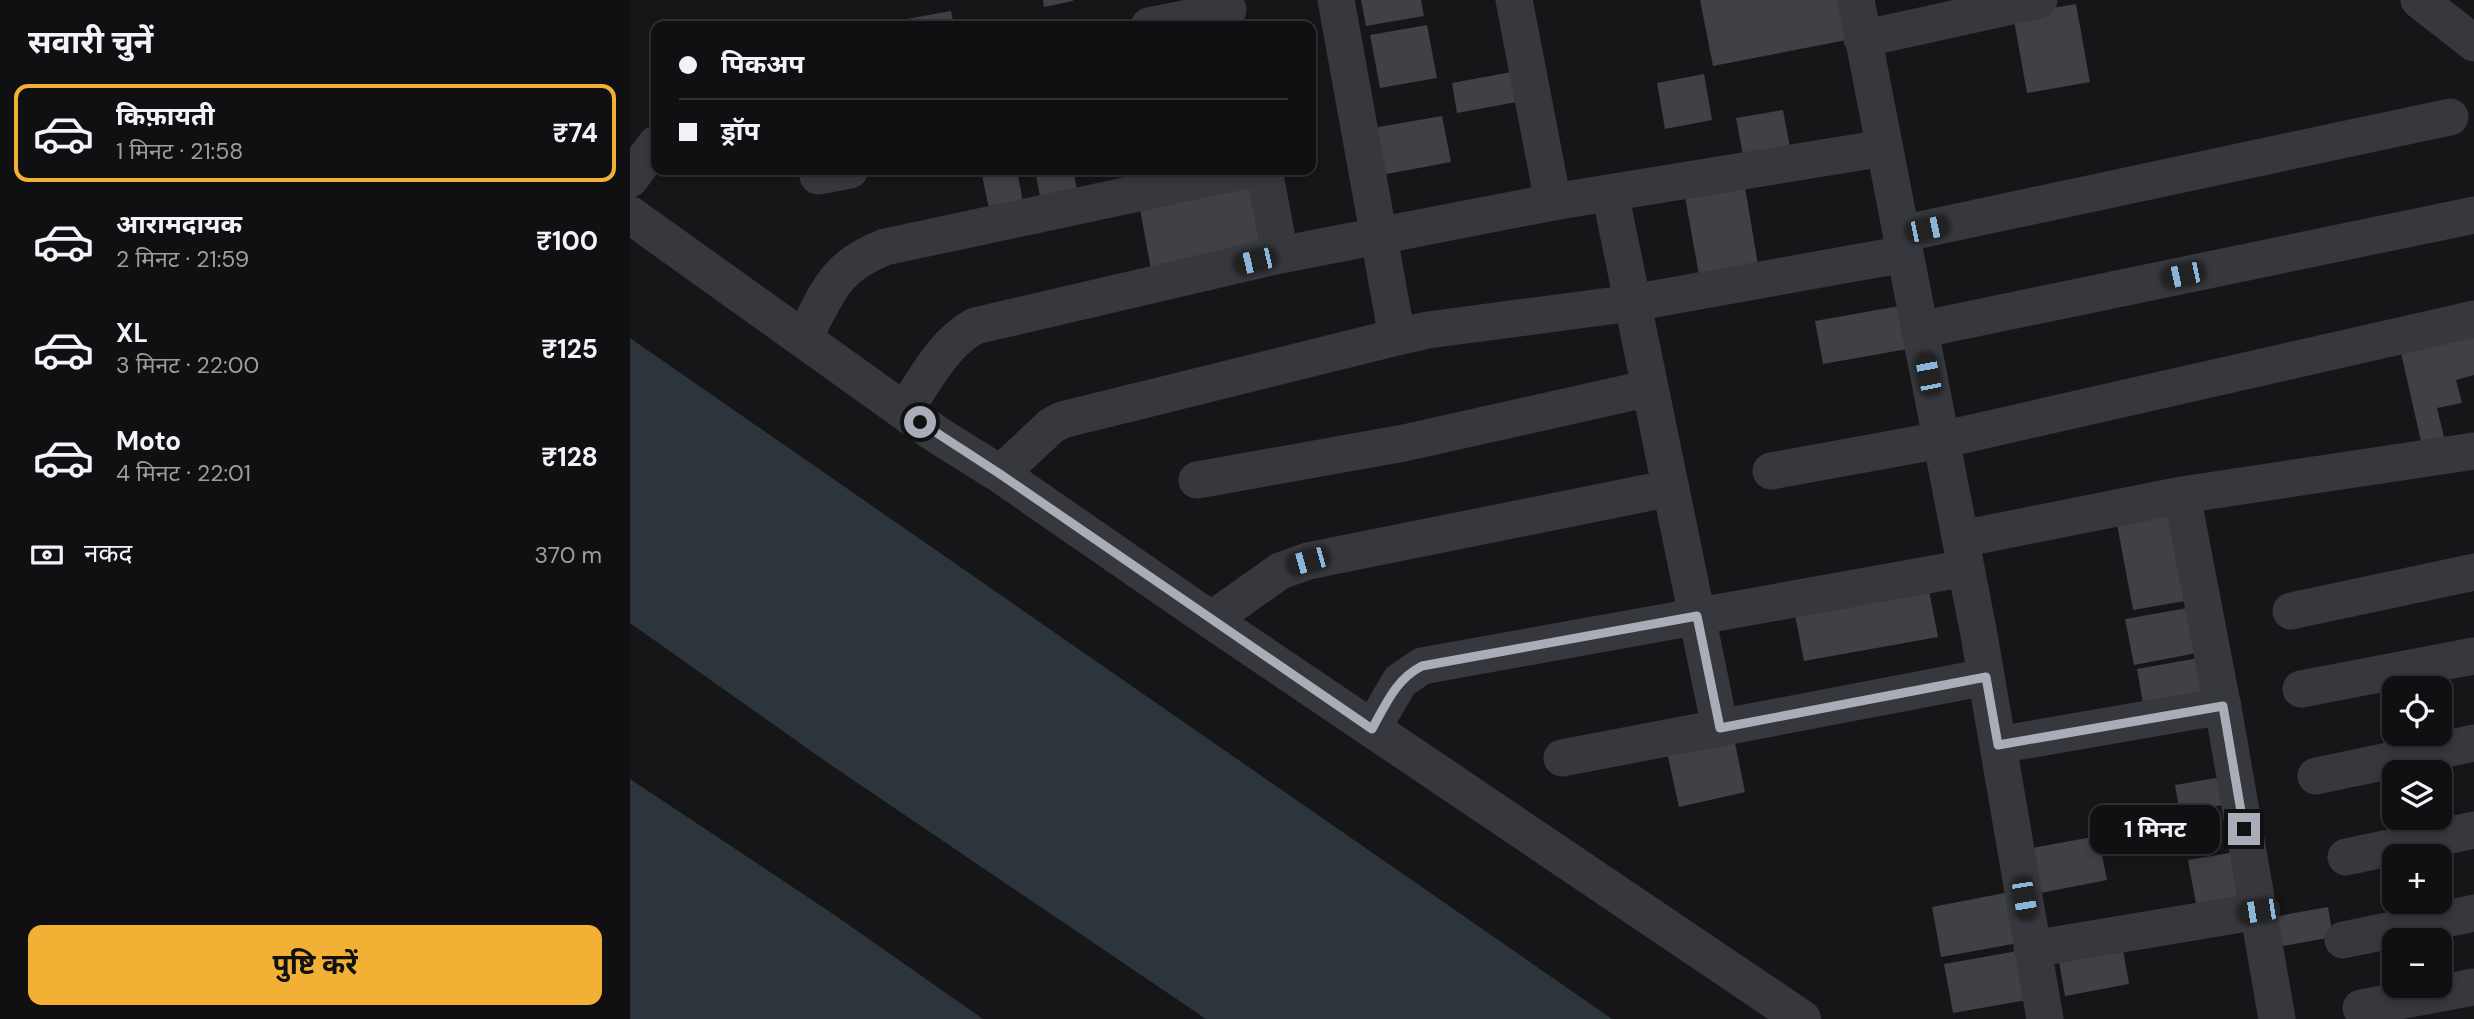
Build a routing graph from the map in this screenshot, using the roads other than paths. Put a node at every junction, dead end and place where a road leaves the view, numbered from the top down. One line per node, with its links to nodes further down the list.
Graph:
1 (1336, 0): 20 (street)
2 (1514, 0): 17 (street)
3 (1856, 0): 8 (street)
4 (2039, 0): 8 (street)
5 (2418, 0): 9 (street)
6 (1228, 12): 7 (street)
7 (1177, 21)
8 (1862, 39): 11 (street)
9 (2474, 43)
10 (2450, 117): 21 (street)
11 (1884, 148): 16 (street); 21 (street)
12 (651, 151): 15 (street)
13 (1223, 175): 27 (street)
14 (1265, 175): 22 (street)
15 (630, 179)
16 (1610, 193): 17 (street); 23 (street)
17 (1553, 202): 20 (street)
18 (630, 215): 27 (street)
19 (2474, 215): 25 (street)
20 (1378, 236): 22 (street); 26 (street)
21 (1903, 244): 23 (street); 25 (street)
22 (1280, 255): 29 (street)
23 (1632, 303): 26 (street); 28 (street)
24 (2474, 319): 30 (street)
25 (1919, 330): 30 (street)
26 (1397, 337): 33 (street)
27 (803, 339): 29 (street)
28 (1650, 388): 34 (street); 35 (street)
29 (904, 411): 33 (street)
30 (1941, 440): 32 (street); 37 (street)
31 (2474, 451): 36 (street)
32 (1771, 471)
33 (1000, 474): 41 (street)
34 (1197, 480)
35 (1671, 488): 40 (street); 41 (street)
36 (2182, 495): 37 (street); 45 (street)
37 (1963, 553): 40 (street); 43 (street)
38 (2474, 572): 39 (street)
39 (2291, 611)
40 (1697, 616): 46 (street); 47 (street)
41 (1211, 620): 47 (street)
42 (2474, 656): 44 (street)
43 (1986, 677): 46 (street); 49 (street)
44 (2301, 689)
45 (2223, 706): 49 (street); 54 (street)
46 (1720, 728): 50 (street)
47 (1372, 729): 60 (street)
48 (2474, 743): 51 (street)
49 (1998, 745): 57 (street)
50 (1562, 758)
51 (2316, 776)
52 (2474, 830): 53 (street)
53 (2346, 857)
54 (2259, 911): 57 (street); 62 (street)
55 (2474, 912): 56 (street)
56 (2343, 940)
57 (2032, 949): 61 (street)
58 (2474, 986): 59 (street)
59 (2361, 1008)
60 (1802, 1019)
61 (2045, 1019)
62 (2277, 1019)

